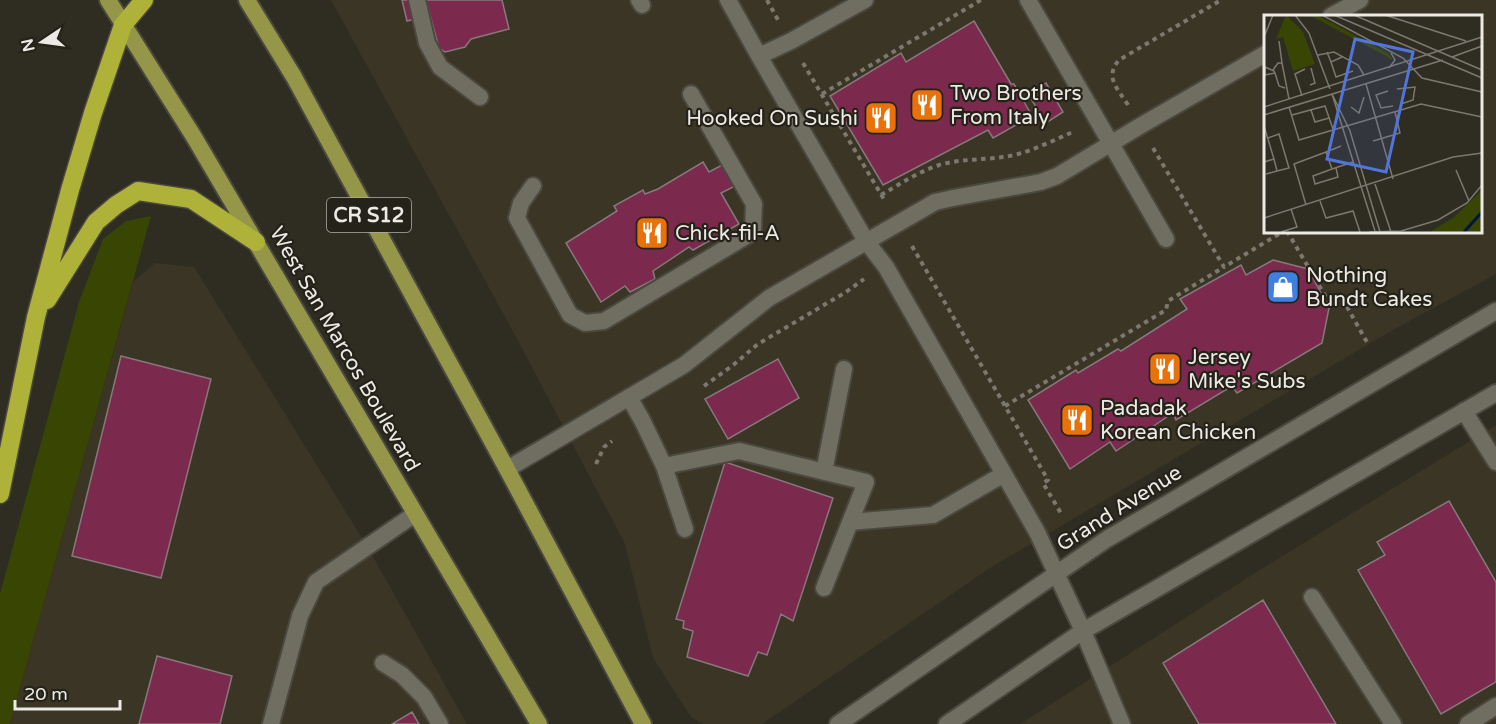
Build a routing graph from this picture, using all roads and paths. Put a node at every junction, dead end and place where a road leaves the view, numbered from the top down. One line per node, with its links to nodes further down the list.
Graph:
1 (108, 0): 13 (main road, West San Marcos Boulevard)
2 (144, 0): 13 (highway)
3 (248, 0): 46 (main road, CR S12)
4 (417, 0): 19 (street)
5 (728, 0): 16 (street)
6 (767, 0): 14 (path)
7 (865, 0): 14 (street)
8 (981, 0): 18 (path)
9 (1028, 0): 20 (street)
10 (1221, 0): 21 (path)
11 (1360, 0): 12 (street)
12 (1333, 15)
13 (123, 25): 30 (main road, West San Marcos Boulevard); 34 (highway)
14 (791, 41): 16 (street); 18 (path)
15 (1264, 55): 21 (street)
16 (759, 56): 29 (street)
17 (691, 94): 23 (street)
18 (822, 94): 24 (path)
19 (480, 97)
20 (1098, 120): 22 (street); 24 (path)
21 (1140, 126): 22 (street); 32 (path)
22 (1112, 143): 25 (street); 28 (street)
23 (533, 186)
24 (881, 195): 25 (path)
25 (898, 223): 29 (street); 40 (path)
26 (1284, 232): 32 (path)
27 (1287, 232): 35 (path)
28 (1166, 238)
29 (867, 241): 31 (street); 39 (street)
30 (256, 242): 34 (highway); 50 (main road, West San Marcos Boulevard)
31 (886, 267): 37 (path); 48 (street)
32 (1224, 267): 40 (path)
33 (1496, 311): 54 (street, Grand Avenue)
34 (36, 317): 49 (highway)
35 (1368, 344)
36 (844, 369): 47 (street)
37 (700, 388)
38 (1496, 393): 41 (street)
39 (629, 397): 42 (street); 46 (street)
40 (1005, 406): 51 (path)
41 (1464, 411): 43 (street); 57 (street)
42 (642, 422): 44 (path); 45 (street)
43 (1496, 462)
44 (596, 464)
45 (664, 466): 47 (street); 53 (street)
46 (507, 469): 63 (main road, CR S12)
47 (824, 472): 52 (street)
48 (1004, 474): 52 (street); 54 (street)
49 (0, 494)
50 (415, 514): 60 (street); 62 (main road, West San Marcos Boulevard)
51 (1062, 515)
52 (850, 522): 55 (street)
53 (685, 529)
54 (1056, 573): 57 (street); 64 (street, Grand Avenue)
55 (824, 588)
56 (1312, 597): 67 (street)
57 (1083, 631): 65 (street); 66 (street)
58 (383, 663): 61 (street)
59 (1496, 706): 68 (street)
60 (271, 724)
61 (440, 724)
62 (539, 724)
63 (643, 724)
64 (838, 724)
65 (947, 724)
66 (1122, 724)
67 (1393, 724)
68 (1468, 724)

